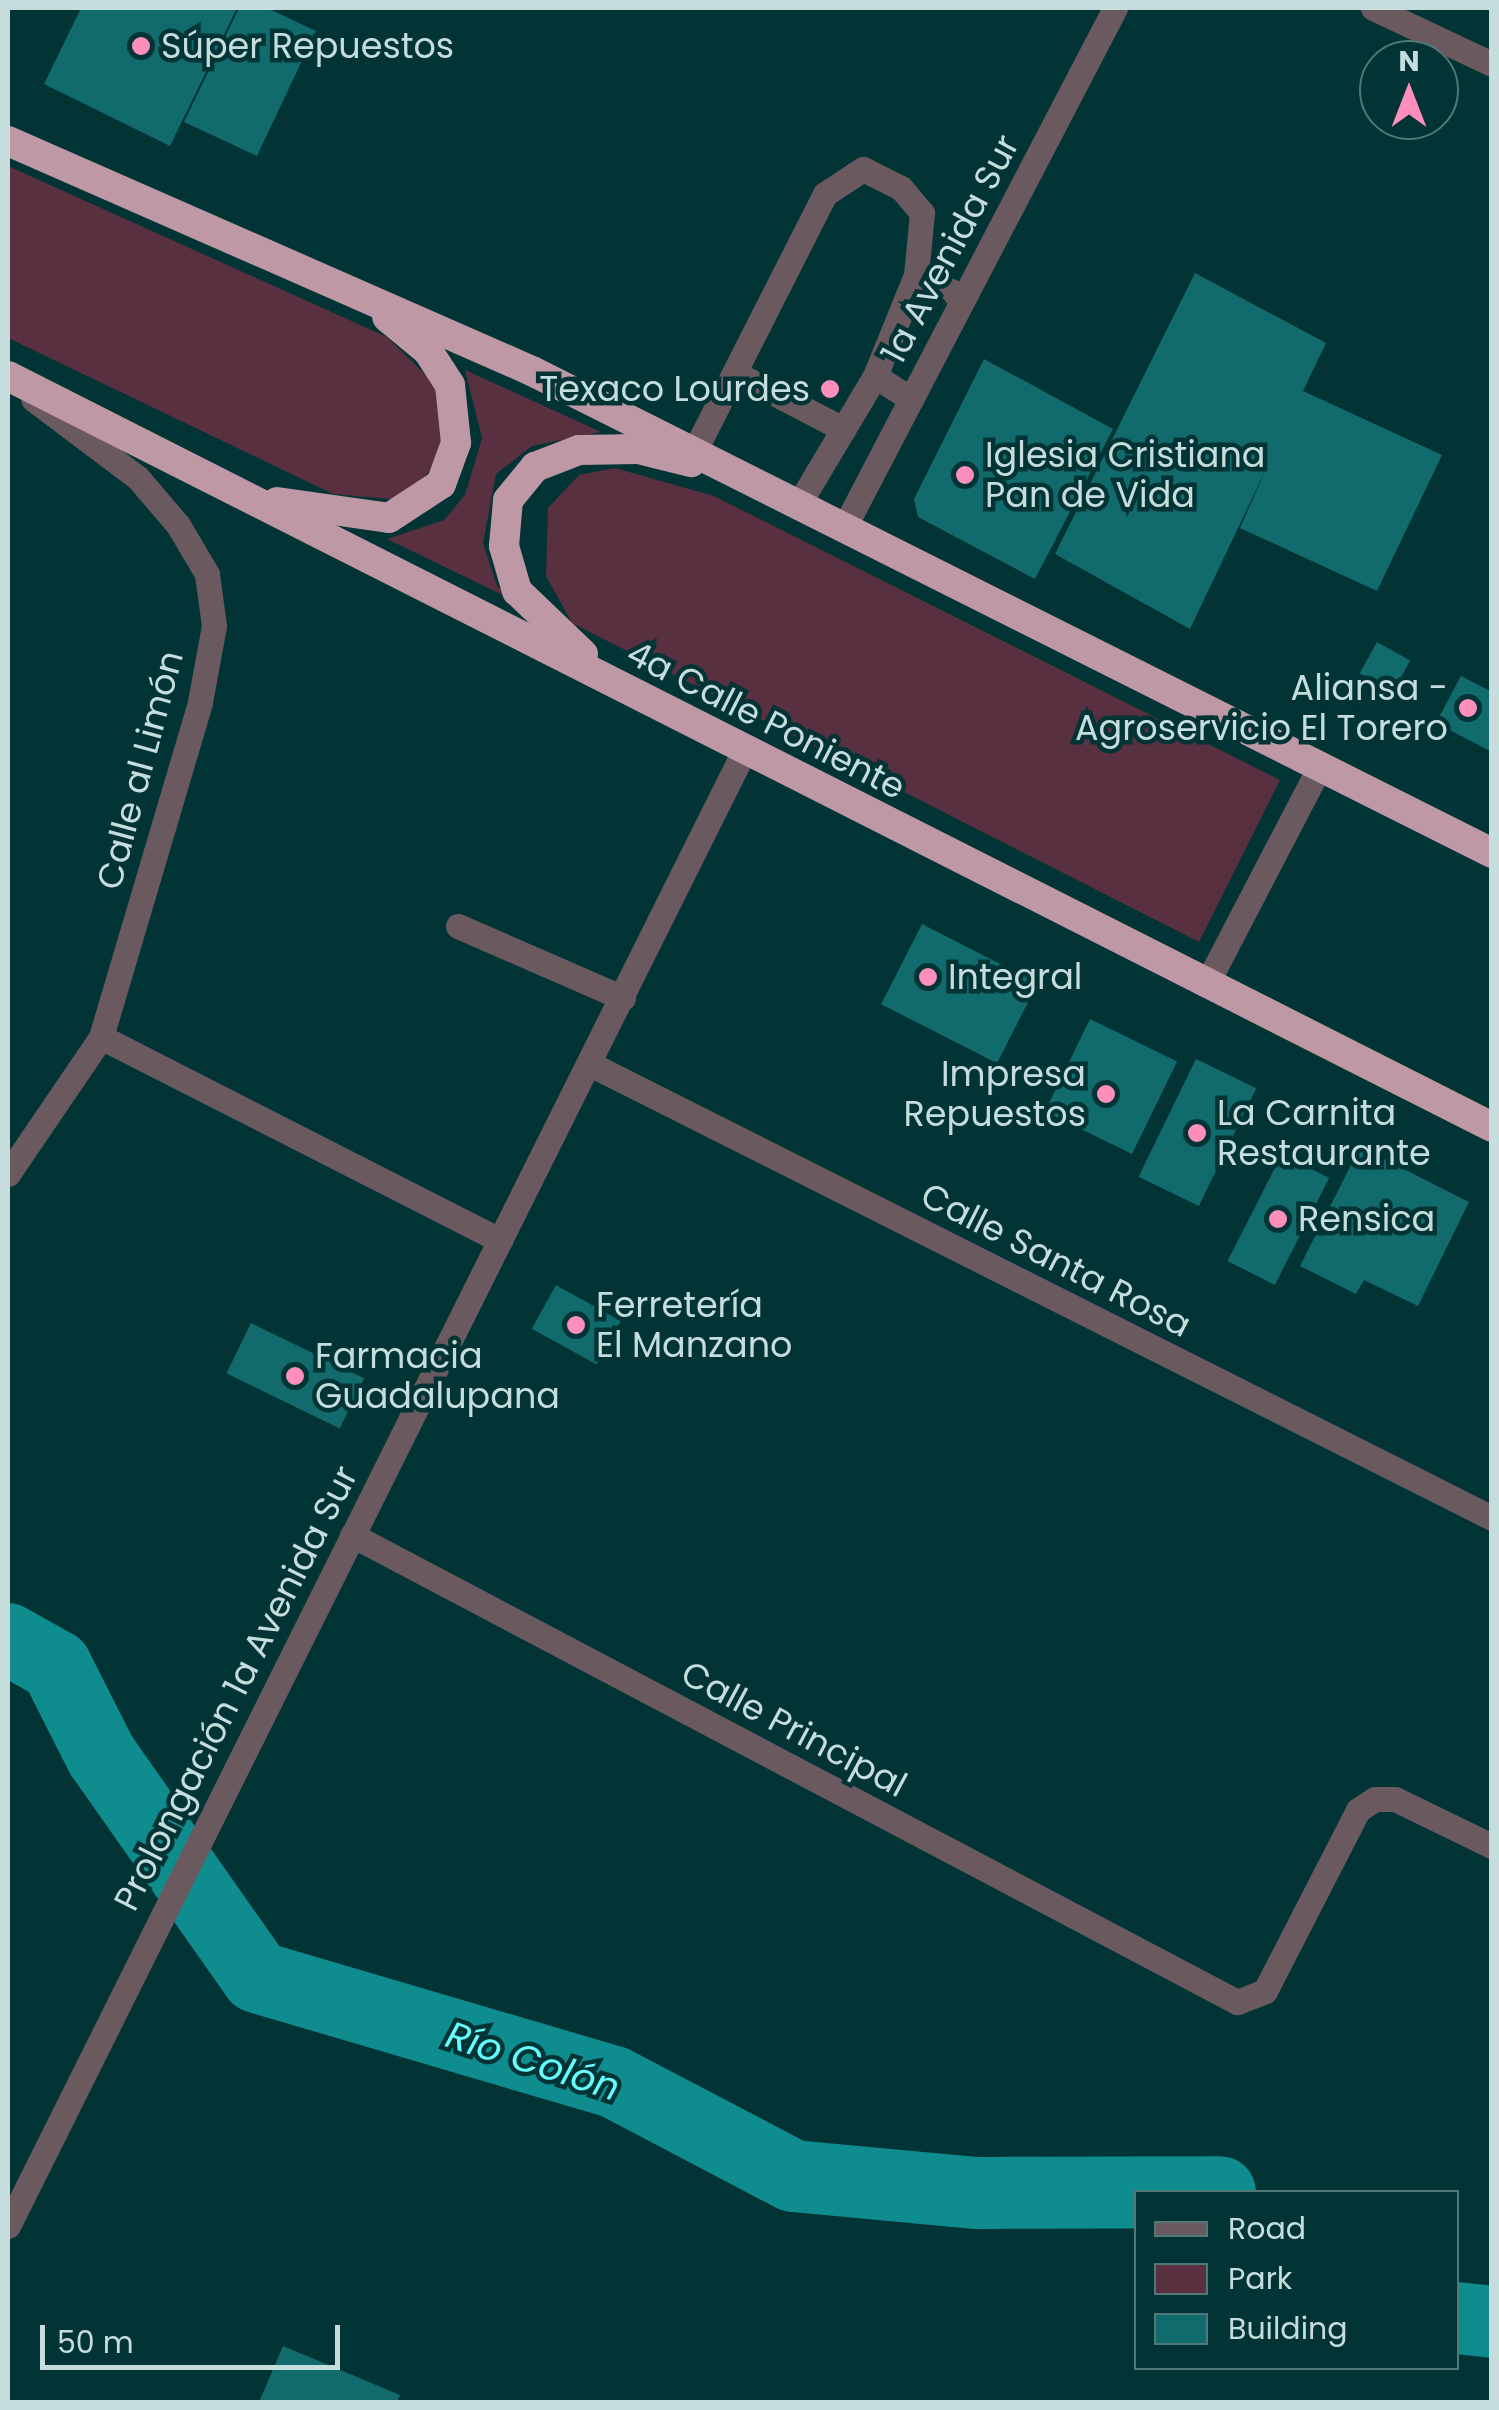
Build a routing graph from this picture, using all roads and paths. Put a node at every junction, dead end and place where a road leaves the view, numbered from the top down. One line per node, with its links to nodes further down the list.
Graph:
1 (1115, 8): 7 (street, 1a Avenida Sur)
2 (1373, 8): 3 (street)
3 (1492, 64)
4 (8, 141): 6 (highway)
5 (916, 275): 7 (street); 8 (street); 9 (street)
6 (331, 279): 13 (highway); 15 (highway)
7 (964, 297): 11 (street, 1a Avenida Sur)
8 (735, 372): 12 (street); 13 (street)
9 (875, 376): 11 (street); 12 (street)
10 (8, 378): 15 (highway, 4a Calle Poniente); 25 (street, Calle al Limón)
11 (911, 399): 17 (street, 1a Avenida Sur)
12 (843, 429): 16 (street)
13 (695, 450): 14 (highway)
14 (752, 477): 16 (highway); 18 (highway)
15 (240, 494): 18 (highway, 4a Calle Poniente)
16 (800, 500): 17 (highway)
17 (848, 522): 20 (highway)
18 (626, 690): 19 (highway, 4a Calle Poniente)
19 (743, 753): 23 (highway, 4a Calle Poniente); 24 (street, Prolongación 1a Avenida Sur)
20 (1319, 768): 21 (highway); 23 (street)
21 (1492, 852)
22 (458, 926): 24 (street)
23 (1206, 985): 27 (highway, 4a Calle Poniente)
24 (623, 998): 26 (street, Prolongación 1a Avenida Sur)
25 (101, 1037): 28 (street, Calle al Limón); 29 (street)
26 (590, 1064): 29 (street, Prolongación 1a Avenida Sur); 30 (street, Calle Santa Rosa)
27 (1492, 1127)
28 (8, 1174)
29 (500, 1240): 31 (street, Prolongación 1a Avenida Sur)
30 (1492, 1518)
31 (352, 1535): 32 (street, Calle Principal); 33 (street, Prolongación 1a Avenida Sur)
32 (1492, 1846)
33 (8, 2226)

